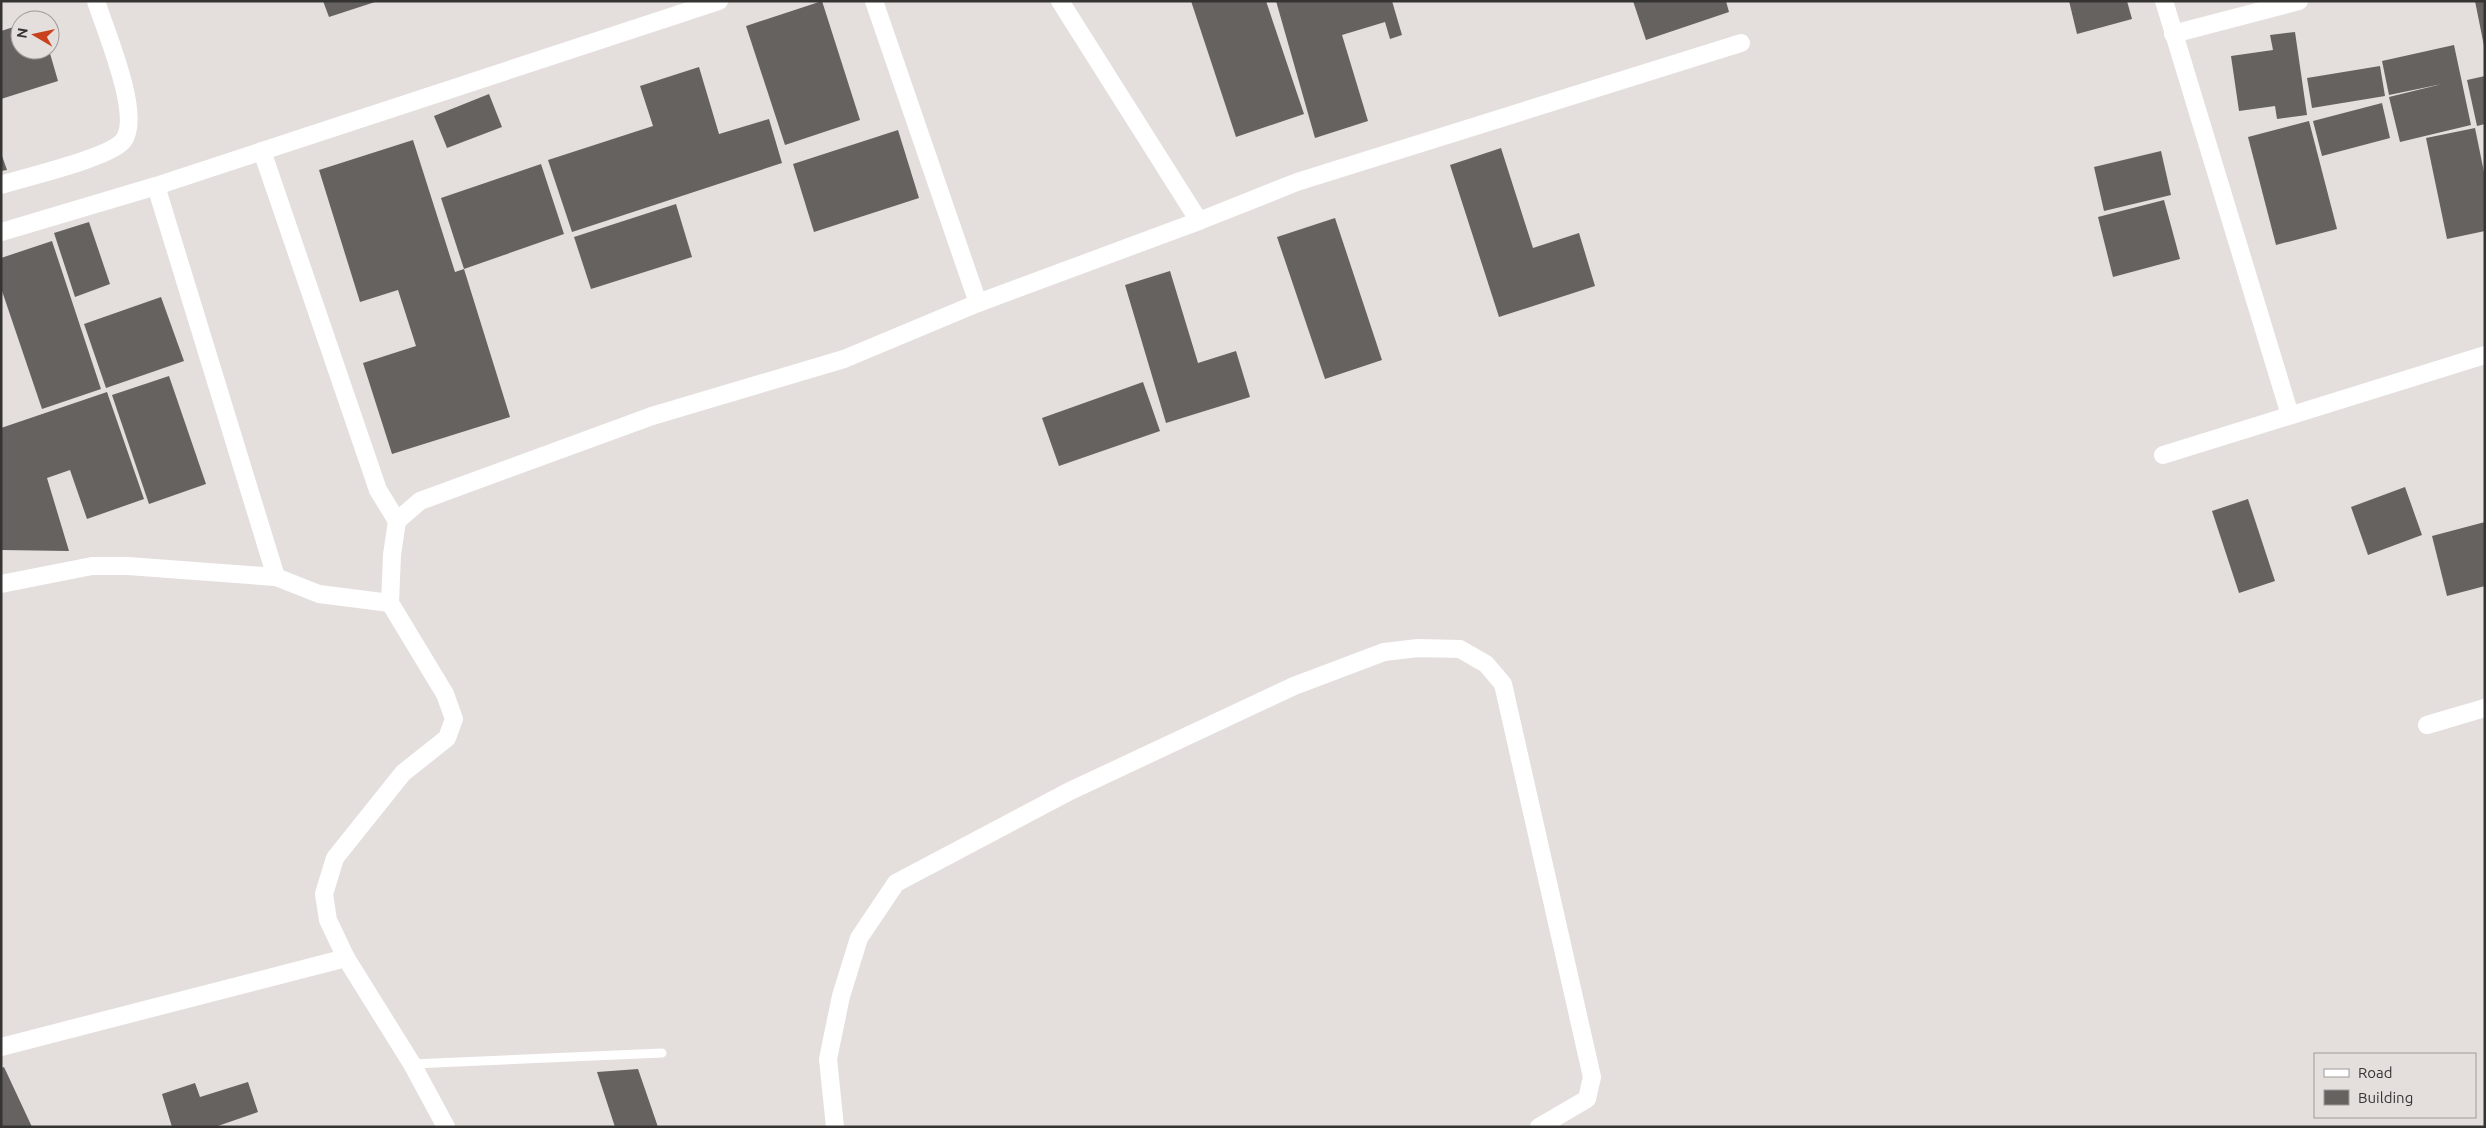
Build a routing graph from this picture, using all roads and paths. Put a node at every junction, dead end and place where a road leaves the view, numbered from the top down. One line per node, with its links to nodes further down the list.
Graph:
1 (96, 1): 11 (street)
2 (719, 1): 7 (street)
3 (874, 1): 15 (street)
4 (1060, 1): 13 (street)
5 (2164, 1): 8 (street)
6 (2300, 1): 8 (street)
7 (682, 7): 10 (street)
8 (2173, 34): 17 (street)
9 (1741, 43): 13 (street)
10 (262, 151): 12 (street); 19 (street)
11 (1, 185)
12 (156, 186): 14 (street); 20 (street)
13 (1199, 221): 15 (street)
14 (1, 232)
15 (978, 303): 19 (street)
16 (2485, 355): 17 (street)
17 (2290, 415): 18 (street)
18 (2164, 454)
19 (397, 521): 22 (street)
20 (276, 576): 21 (street); 22 (street)
21 (1, 584)
22 (390, 603): 25 (street)
23 (2485, 708): 24 (street)
24 (2427, 725)
25 (346, 958): 26 (street); 28 (street)
26 (1, 1047)
27 (662, 1053): 28 (lane)
28 (412, 1064): 29 (street)
29 (446, 1127)
30 (835, 1127): 31 (street)
31 (1540, 1127)

